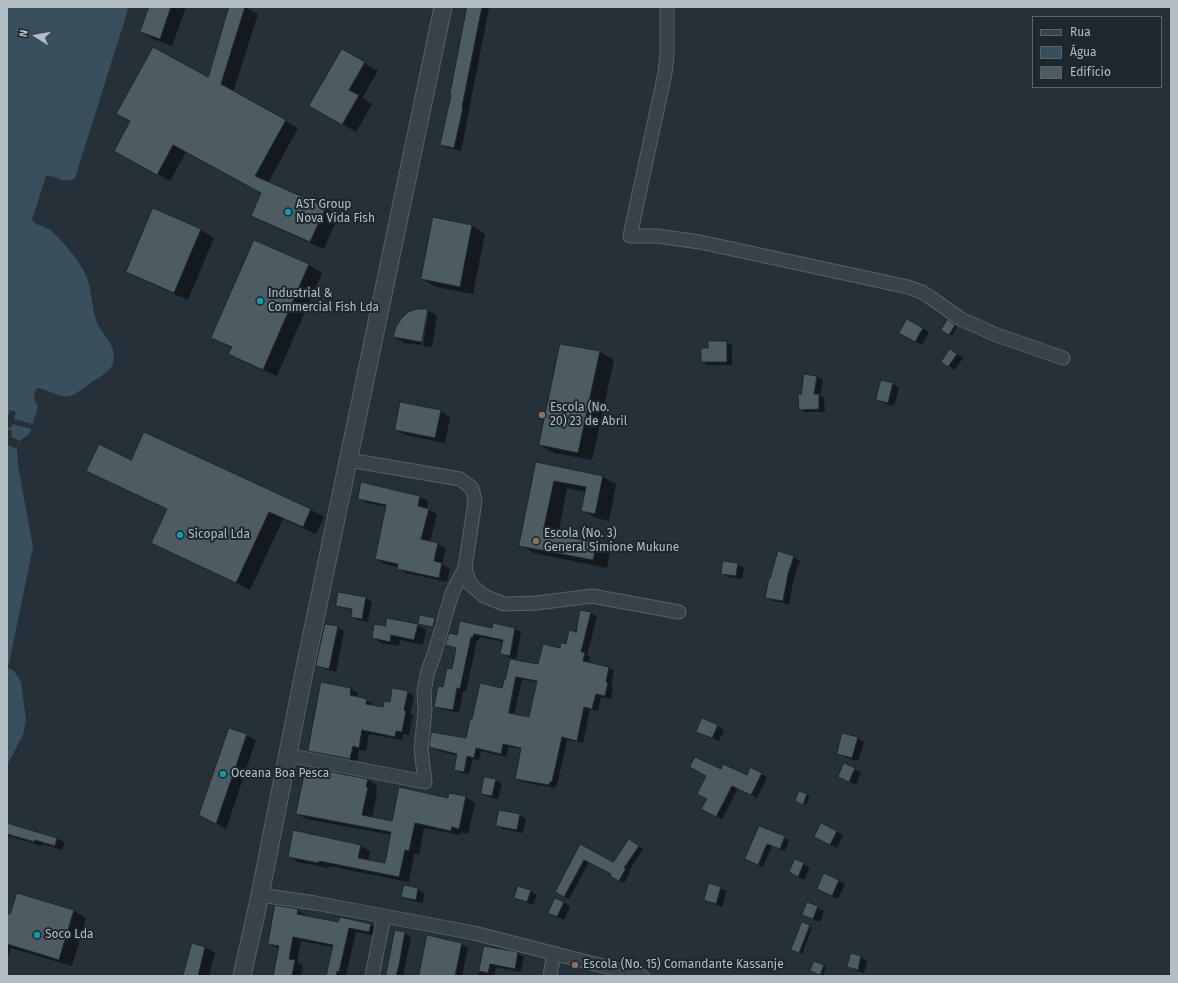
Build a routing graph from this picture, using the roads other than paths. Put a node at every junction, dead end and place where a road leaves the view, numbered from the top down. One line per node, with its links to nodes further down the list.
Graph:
1 (443, 7): 4 (street)
2 (667, 7): 3 (street)
3 (1063, 358)
4 (349, 460): 5 (street); 7 (street)
5 (465, 568): 6 (street); 7 (street)
6 (679, 612)
7 (287, 755): 8 (street)
8 (260, 895): 9 (street); 11 (street)
9 (384, 916): 10 (street); 12 (street)
10 (554, 953): 13 (street); 14 (street)
11 (242, 976)
12 (372, 976)
13 (550, 976)
14 (642, 976)

